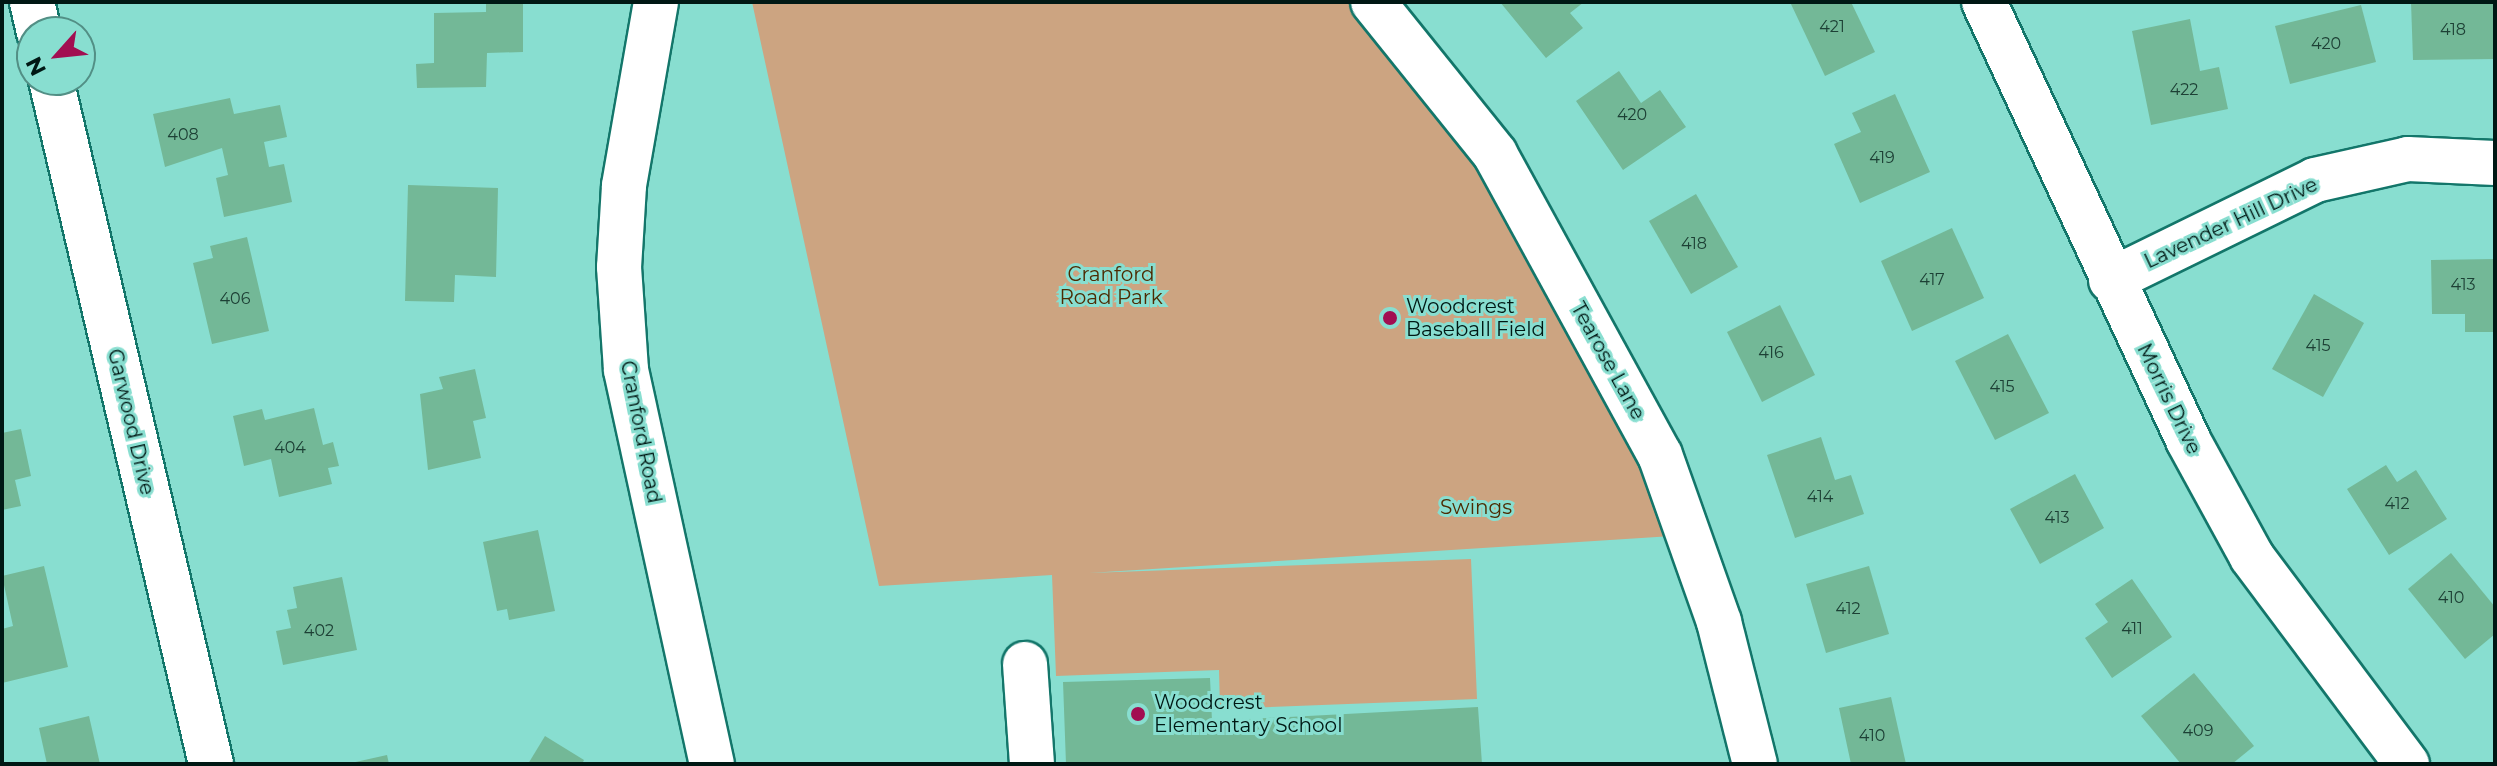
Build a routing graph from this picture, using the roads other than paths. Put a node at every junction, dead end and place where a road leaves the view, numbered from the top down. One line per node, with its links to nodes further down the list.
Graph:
1 (656, 2): 9 (street, Cranford Road)
2 (1373, 2): 11 (street, Tearose Lane)
3 (1984, 2): 6 (street, Morris Drive)
4 (55, 96): 8 (street, Garwood Drive)
5 (2495, 163): 6 (street, Lavender Hill Drive)
6 (2111, 280): 12 (street, Morris Drive)
7 (1025, 664): 10 (street)
8 (211, 764)
9 (712, 764)
10 (1032, 764)
11 (1755, 764)
12 (2407, 764)

